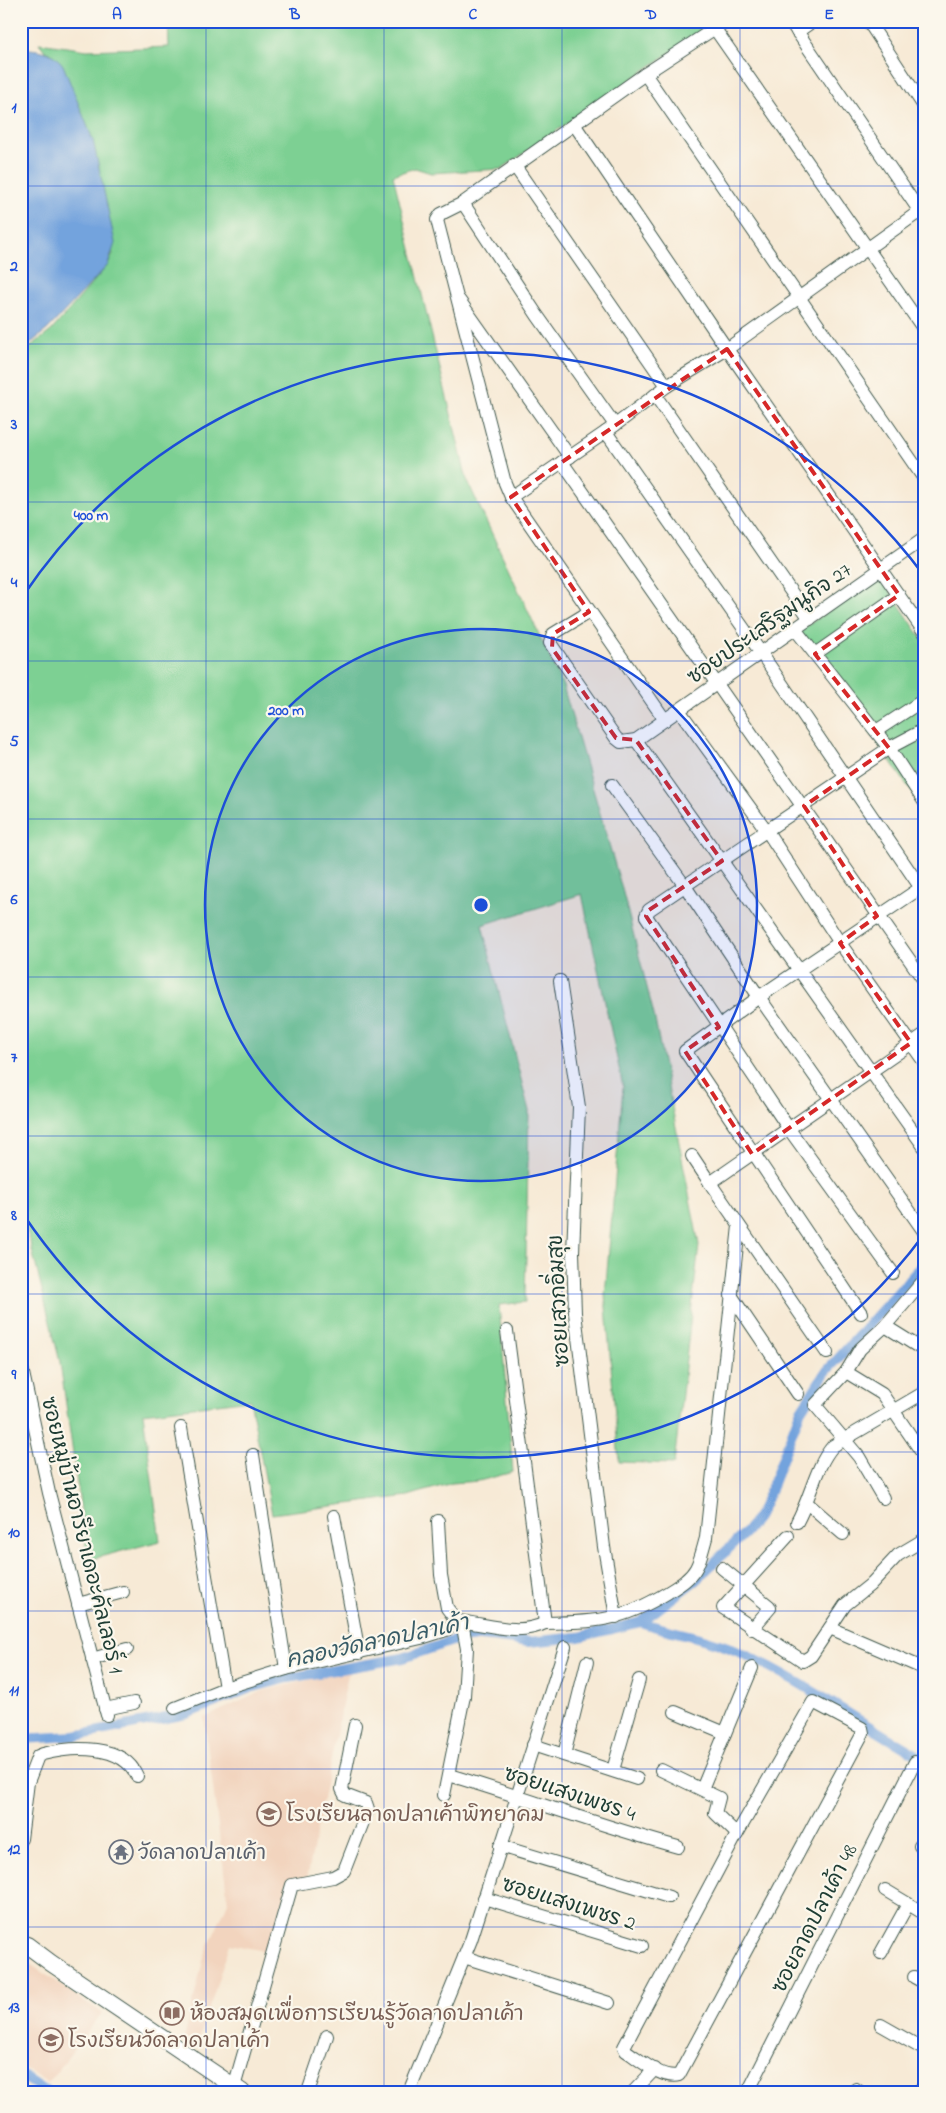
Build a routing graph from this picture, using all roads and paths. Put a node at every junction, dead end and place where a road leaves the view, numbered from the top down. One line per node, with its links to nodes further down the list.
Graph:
1 (726, 21): 5 (street)
2 (813, 21): 4 (street)
3 (868, 21): 7 (street)
4 (794, 27): 11 (street)
5 (716, 28): 6 (street); 12 (street)
6 (645, 74): 8 (street); 14 (street)
7 (925, 108)
8 (574, 124): 9 (street); 16 (street)
9 (514, 165): 10 (street); 17 (street)
10 (463, 203): 13 (street); 19 (street)
11 (922, 215): 12 (street)
12 (868, 249): 14 (street); 15 (street)
13 (454, 294): 20 (street); 22 (street)
14 (799, 297): 16 (street); 21 (street)
15 (925, 330)
16 (726, 349): 17 (street); 24 (street)
17 (667, 386): 18 (street)
18 (655, 395): 19 (street); 27 (street)
19 (611, 428): 20 (street); 30 (street)
20 (566, 459): 22 (street); 32 (street)
21 (925, 480)
22 (511, 497): 26 (street)
23 (924, 541): 24 (street, ซอยประเสริฐมนูกิจ 27)
24 (881, 569): 25 (street); 27 (street, ซอยประเสริฐมนูกิจ 27)
25 (898, 595): 29 (street); 31 (street)
26 (589, 612): 35 (street); 38 (street)
27 (810, 619): 28 (street, ซอยประเสริฐมนูกิจ 27)
28 (795, 629): 30 (street, ซอยประเสริฐมนูกิจ 27); 31 (street)
29 (925, 633)
30 (761, 653): 32 (street, ซอยประเสริฐมนูกิจ 27); 40 (street)
31 (815, 654): 37 (street)
32 (717, 684): 34 (street, ซอยประเสริฐมนูกิจ 27); 43 (street)
33 (925, 699): 37 (street)
34 (679, 710): 35 (street, ซอยประเสริฐมนูกิจ 27); 44 (street)
35 (665, 720): 38 (street, ซอยประเสริฐมนูกิจ 27)
36 (925, 730): 39 (street)
37 (876, 731): 39 (street)
38 (636, 740): 45 (street)
39 (889, 748): 40 (street); 42 (street)
40 (845, 780): 43 (street); 47 (street)
41 (612, 785): 46 (street)
42 (925, 803)
43 (804, 806): 44 (street); 48 (street)
44 (766, 831): 45 (street); 49 (street)
45 (722, 861): 46 (street); 50 (street)
46 (685, 886): 53 (street); 54 (street)
47 (923, 889): 48 (street)
48 (877, 916): 49 (street); 52 (street)
49 (840, 943): 50 (street); 56 (street)
50 (800, 970): 53 (street); 58 (street)
51 (560, 981): 96 (street, ซอยเสวกอิ่มสุข)
52 (925, 982)
53 (759, 997): 54 (street); 59 (street)
54 (719, 1027): 60 (street); 62 (street)
55 (925, 1034): 56 (street)
56 (912, 1043): 57 (street); 58 (street)
57 (925, 1063)
58 (870, 1071): 59 (street); 61 (street)
59 (830, 1100): 60 (street); 66 (street)
60 (789, 1129): 62 (street); 67 (street)
61 (925, 1148)
62 (752, 1154): 64 (street); 70 (street)
63 (692, 1156): 64 (street)
64 (710, 1183): 65 (street)
65 (738, 1226): 69 (street); 74 (street)
66 (925, 1233)
67 (893, 1273)
68 (925, 1278): 71 (street)
69 (731, 1295): 78 (street); 96 (street)
70 (861, 1313)
71 (885, 1326): 73 (street); 76 (street)
72 (506, 1331): 98 (street)
73 (925, 1351)
74 (827, 1353)
75 (21, 1364): 95 (street, ซอยหมู่บ้านอารียาเดอะคัลเลอร์ 1)
76 (846, 1372): 79 (street); 81 (street)
77 (925, 1392): 79 (street)
78 (798, 1394)
79 (893, 1411): 81 (street); 83 (street)
80 (180, 1428): 110 (street)
81 (843, 1438): 84 (street); 85 (street)
82 (253, 1454): 108 (street)
83 (925, 1457)
84 (883, 1498)
85 (807, 1503): 88 (street); 89 (street)
86 (334, 1516): 103 (street)
87 (438, 1521): 97 (street)
88 (797, 1522)
89 (843, 1534)
90 (788, 1536): 93 (street)
91 (925, 1539): 99 (street)
92 (722, 1568): 93 (street)
93 (742, 1584): 100 (street); 100 (street)
94 (123, 1592): 95 (street)
95 (78, 1604): 104 (street, ซอยหมู่บ้านอารียาเดอะคัลเลอร์ 1)
96 (616, 1617): 98 (street)
97 (461, 1623): 98 (street); 103 (street); 121 (street)
98 (545, 1623)
99 (830, 1628): 100 (street); 107 (street)
100 (752, 1629)
101 (565, 1646): 116 (street)
102 (127, 1649): 104 (street)
103 (359, 1653): 108 (street)
104 (92, 1659): 111 (street, ซอยหมู่บ้านอารียาเดอะคัลเลอร์ 1)
105 (587, 1662): 117 (street)
106 (752, 1668): 115 (street)
107 (925, 1668)
108 (286, 1669): 110 (street)
109 (639, 1680): 119 (street)
110 (225, 1688): 112 (street)
111 (134, 1703)
112 (175, 1708)
113 (675, 1712): 115 (street)
114 (355, 1725): 147 (street)
115 (725, 1733): 125 (street)
116 (533, 1745): 117 (street); 127 (street)
117 (564, 1755): 119 (street)
118 (915, 1762): 151 (street, ซอยลาดปลาเค้า 48)
119 (613, 1770): 123 (street)
120 (661, 1770): 125 (street)
121 (449, 1775): 126 (street); 127 (street, ซอยแสงเพชร 4)
122 (137, 1776): 124 (street)
123 (637, 1779)
124 (25, 1781): 129 (street)
125 (702, 1789): 128 (street)
126 (444, 1795)
127 (516, 1795): 130 (street); 131 (street, ซอยแสงเพชร 4)
128 (738, 1834): 145 (street); 145 (street)
129 (21, 1839)
130 (500, 1846): 133 (street); 134 (street)
131 (678, 1847)
132 (885, 1890): 135 (street)
133 (669, 1897)
134 (484, 1898): 138 (street, ซอยแสงเพชร 2); 140 (street)
135 (908, 1904): 136 (street); 139 (street)
136 (925, 1914)
137 (23, 1942): 147 (main road)
138 (642, 1946)
139 (881, 1953)
140 (464, 1957): 141 (street); 149 (street)
141 (609, 2003)
142 (881, 2025): 144 (street)
143 (327, 2036): 148 (street)
144 (925, 2050)
145 (655, 2069): 150 (street)
146 (925, 2085): 152 (street)
147 (238, 2089)
148 (308, 2092)
149 (409, 2092)
150 (633, 2092)
151 (748, 2092)
152 (918, 2092)

